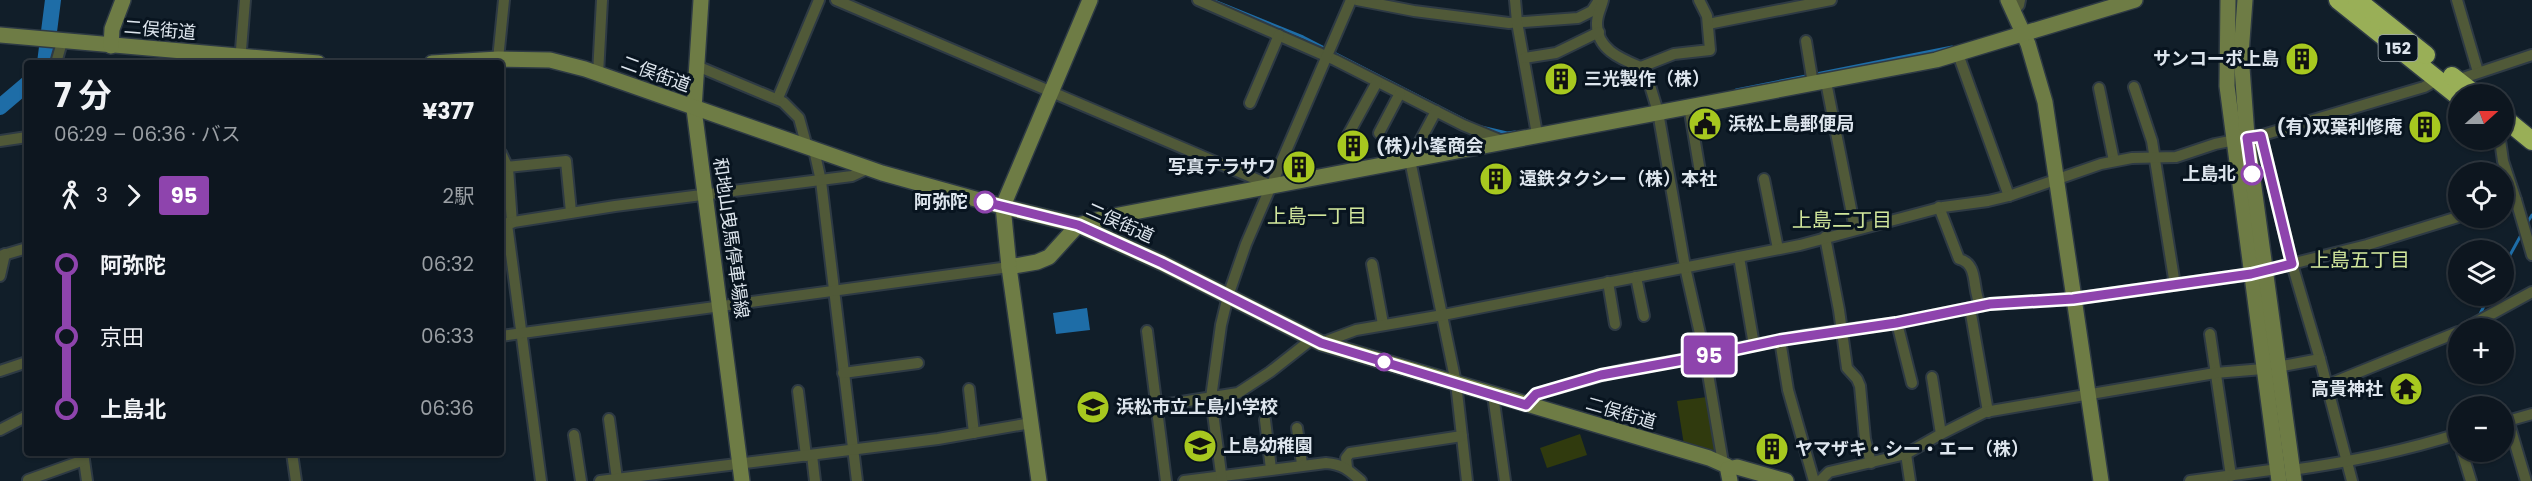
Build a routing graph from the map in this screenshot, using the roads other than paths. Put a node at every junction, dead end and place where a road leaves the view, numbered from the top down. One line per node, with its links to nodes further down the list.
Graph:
1 (123, 0): 32 (street)
2 (245, 0): 38 (street)
3 (504, 0): 39 (street)
4 (602, 0): 43 (street)
5 (701, 0): 40 (street, 和地山曳馬停車場線)
6 (819, 0): 54 (street)
7 (836, 0): 52 (street)
8 (1090, 0): 52 (street)
9 (1198, 0): 29 (street)
10 (1351, 0): 33 (street)
11 (1357, 0): 24 (street)
12 (1515, 0): 24 (street)
13 (1601, 0): 24 (street); 26 (street)
14 (1698, 0): 25 (street)
15 (1832, 0): 25 (street)
16 (2135, 0): 22 (street)
17 (2228, 0): 65 (street)
18 (2246, 0): 65 (street)
19 (2338, 0): 46 (highway, 152)
20 (2357, 0): 47 (highway, 152)
21 (2457, 0): 42 (street)
22 (2118, 3): 27 (street)
23 (2014, 4): 27 (street)
24 (1517, 22): 36 (street)
25 (1708, 24): 41 (street)
26 (1599, 32): 36 (street); 41 (street)
27 (2022, 34): 34 (street); 81 (street)
28 (0, 35): 30 (street, 二俣街道)
29 (1279, 35): 33 (street); 55 (street)
30 (52, 41): 32 (street, 二俣街道); 37 (street)
31 (1806, 41): 44 (street)
32 (111, 46): 38 (street, 二俣街道)
33 (1327, 52): 45 (street); 83 (street)
34 (1958, 54): 44 (street); 85 (street)
35 (2532, 55): 42 (street)
36 (1524, 58): 61 (street)
37 (55, 60)
38 (240, 60)
39 (494, 60): 43 (street, 二俣街道)
40 (697, 66): 54 (street); 58 (street, 和地山曳馬停車場線)
41 (1641, 68): 57 (street)
42 (2478, 72): 48 (street)
43 (598, 74): 58 (street, 二俣街道)
44 (1815, 79): 56 (street); 93 (street)
45 (1377, 82): 53 (street); 63 (street)
46 (2450, 84)
47 (2450, 84)
48 (2453, 84)
49 (2448, 85): 65 (street)
50 (2099, 87): 76 (street)
51 (2134, 87): 73 (street)
52 (1053, 91): 83 (street); 87 (street)
53 (1400, 93): 59 (street); 62 (street)
54 (778, 98): 70 (street)
55 (1250, 103)
56 (1689, 106): 57 (street); 79 (street)
57 (1657, 108): 61 (street); 103 (street)
58 (694, 109): 70 (street, 二俣街道); 84 (street, 和地山曳馬停車場線)
59 (1436, 111): 68 (street); 75 (street)
60 (2514, 126): 69 (highway)
61 (1536, 131): 68 (street)
62 (1379, 134)
63 (1348, 135)
64 (24, 137): 67 (street)
65 (2248, 138): 73 (street); 101 (street); 104 (street)
66 (2514, 140): 72 (highway)
67 (0, 141)
68 (1502, 141): 75 (street)
69 (2532, 141)
70 (811, 148): 78 (street, 二俣街道); 82 (street)
71 (2501, 150): 86 (street)
72 (2532, 155)
73 (2154, 159): 76 (street); 108 (street)
74 (504, 160): 77 (street)
75 (1410, 160): 83 (street); 115 (street)
76 (2114, 161): 81 (street)
77 (507, 167): 89 (street); 91 (street)
78 (869, 168): 82 (street); 87 (street, 二俣街道)
79 (1701, 178)
80 (1764, 179): 96 (street)
81 (2056, 180): 85 (street); 112 (street)
82 (821, 181): 84 (street); 109 (street)
83 (1273, 186): 92 (street); 111 (street)
84 (705, 194): 89 (street); 113 (street, 和地山曳馬停車場線)
85 (2009, 196): 88 (street)
86 (2516, 200): 98 (street)
87 (1004, 206): 92 (street, 二俣街道); 102 (street)
88 (1939, 207): 93 (street); 114 (street)
89 (571, 212): 91 (street)
90 (2448, 220): 101 (street)
91 (506, 223): 123 (street)
92 (1078, 225): 102 (street); 111 (street, 二俣街道)
93 (1855, 229): 94 (street)
94 (1826, 237): 96 (street); 121 (street)
95 (24, 249): 97 (street)
96 (1778, 249): 99 (street)
97 (3, 255): 105 (street)
98 (2532, 255)
99 (1739, 257): 103 (street); 129 (street)
100 (1372, 264): 119 (street)
101 (2292, 264): 104 (street); 131 (street)
102 (1010, 267): 109 (street); 155 (street)
103 (1685, 267): 106 (street); 130 (street)
104 (2258, 272): 108 (street); 134 (street)
105 (0, 276)
106 (1636, 277): 107 (street); 116 (street)
107 (1608, 282): 115 (street); 120 (street)
108 (2175, 285): 112 (street)
109 (833, 290): 113 (street); 136 (street)
110 (2532, 292): 117 (street)
111 (1228, 296): 128 (street, 二俣街道); 146 (street)
112 (2073, 299): 114 (street); 145 (street)
113 (720, 305): 123 (street); 172 (street, 和地山曳馬停車場線)
114 (1976, 307): 118 (street); 149 (street)
115 (1443, 315): 119 (street); 139 (street)
116 (1644, 316)
117 (2484, 318)
118 (1896, 323): 121 (street); 140 (street)
119 (1383, 324): 128 (street)
120 (1615, 324)
121 (1840, 330): 127 (street); 171 (street)
122 (1147, 331): 148 (street)
123 (522, 333): 125 (street); 184 (street)
124 (2210, 334): 137 (street)
125 (504, 336)
126 (2448, 336): 141 (street)
127 (1780, 340): 129 (street); 197 (street)
128 (1316, 341): 139 (street, 二俣街道); 146 (street)
129 (1754, 345): 130 (street)
130 (1705, 356): 147 (street); 176 (street)
131 (2320, 359): 134 (street); 141 (street)
132 (24, 363): 135 (street)
133 (918, 363): 136 (street)
134 (2270, 368): 137 (street); 177 (street)
135 (0, 371)
136 (843, 373): 164 (street)
137 (2215, 373): 145 (street); 178 (street)
138 (1932, 377): 159 (street)
139 (1456, 383): 144 (street, 二俣街道); 161 (street)
140 (1912, 383)
141 (2327, 385): 169 (street)
142 (969, 389): 158 (street)
143 (798, 392): 166 (street)
144 (1493, 395): 147 (street, 二俣街道); 195 (street)
145 (2087, 397): 149 (street); 200 (street)
146 (1211, 398): 148 (street); 180 (street)
147 (1526, 405): 176 (street, 二俣街道)
148 (1156, 406): 191 (street)
149 (1988, 412): 159 (street)
150 (2532, 414): 153 (street)
151 (24, 418): 157 (street)
152 (609, 419): 179 (street)
153 (2514, 419)
154 (1265, 420): 175 (street)
155 (1031, 423): 158 (street); 190 (street)
156 (1297, 428): 173 (street)
157 (0, 430)
158 (974, 433): 164 (street)
159 (1941, 434): 165 (street)
160 (574, 435): 185 (street)
161 (1462, 436): 174 (street); 194 (street)
162 (2448, 438): 169 (street)
163 (2514, 445): 204 (street)
164 (853, 449): 166 (street); 189 (street)
165 (1905, 454): 171 (street); 199 (street)
166 (809, 455): 172 (street); 188 (street)
167 (84, 456): 181 (street); 182 (street)
168 (292, 456): 183 (street)
169 (2347, 462): 177 (street); 202 (street)
170 (2465, 462): 203 (street)
171 (1871, 463): 198 (street)
172 (740, 464): 179 (street); 187 (street, 和地山曳馬停車場線)
173 (1302, 464): 174 (street); 175 (street)
174 (1347, 468): 193 (street)
175 (1271, 469): 180 (street)
176 (1727, 471): 196 (street, 二俣街道)
177 (2286, 475): 178 (street)
178 (2231, 476): 201 (street)
179 (617, 479): 186 (street)
180 (1222, 479): 192 (street)
181 (28, 480)
182 (87, 481)
183 (296, 481)
184 (541, 481)
185 (580, 481)
186 (600, 481)
187 (742, 481)
188 (815, 481)
189 (857, 481)
190 (1039, 481)
191 (1166, 481)
192 (1184, 481)
193 (1361, 481)
194 (1467, 481)
195 (1505, 481)
196 (1786, 481)
197 (1814, 481)
198 (1820, 481)
199 (1910, 481)
200 (2101, 481)
201 (2190, 481)
202 (2352, 481)
203 (2471, 481)
204 (2526, 481)

